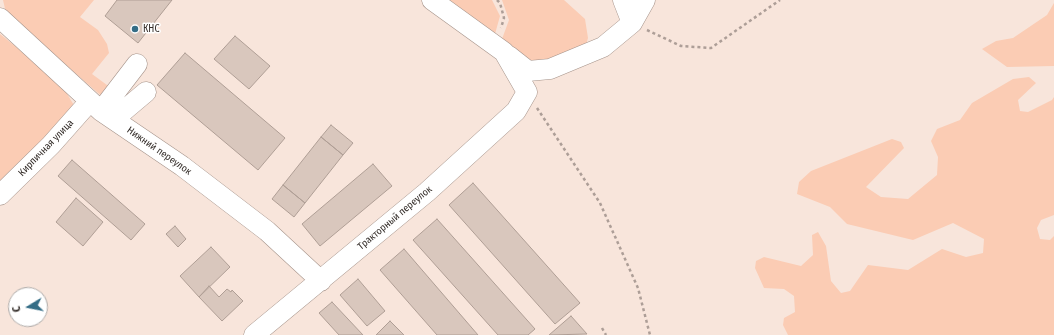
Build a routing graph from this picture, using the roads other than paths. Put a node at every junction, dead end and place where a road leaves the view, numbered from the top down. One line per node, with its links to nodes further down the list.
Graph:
1 (432, 0): 6 (street)
2 (622, 0): 5 (street)
3 (645, 0): 5 (street)
4 (0, 18): 9 (street, Нижний переулок)
5 (632, 23): 6 (street)
6 (500, 49): 11 (street, Тракторный переулок)
7 (137, 64): 9 (street)
8 (146, 92): 9 (street)
9 (102, 110): 10 (street, Кирпичная улица); 11 (street, Нижний переулок)
10 (0, 195)
11 (321, 281): 12 (street, Тракторный переулок)
12 (254, 335)

